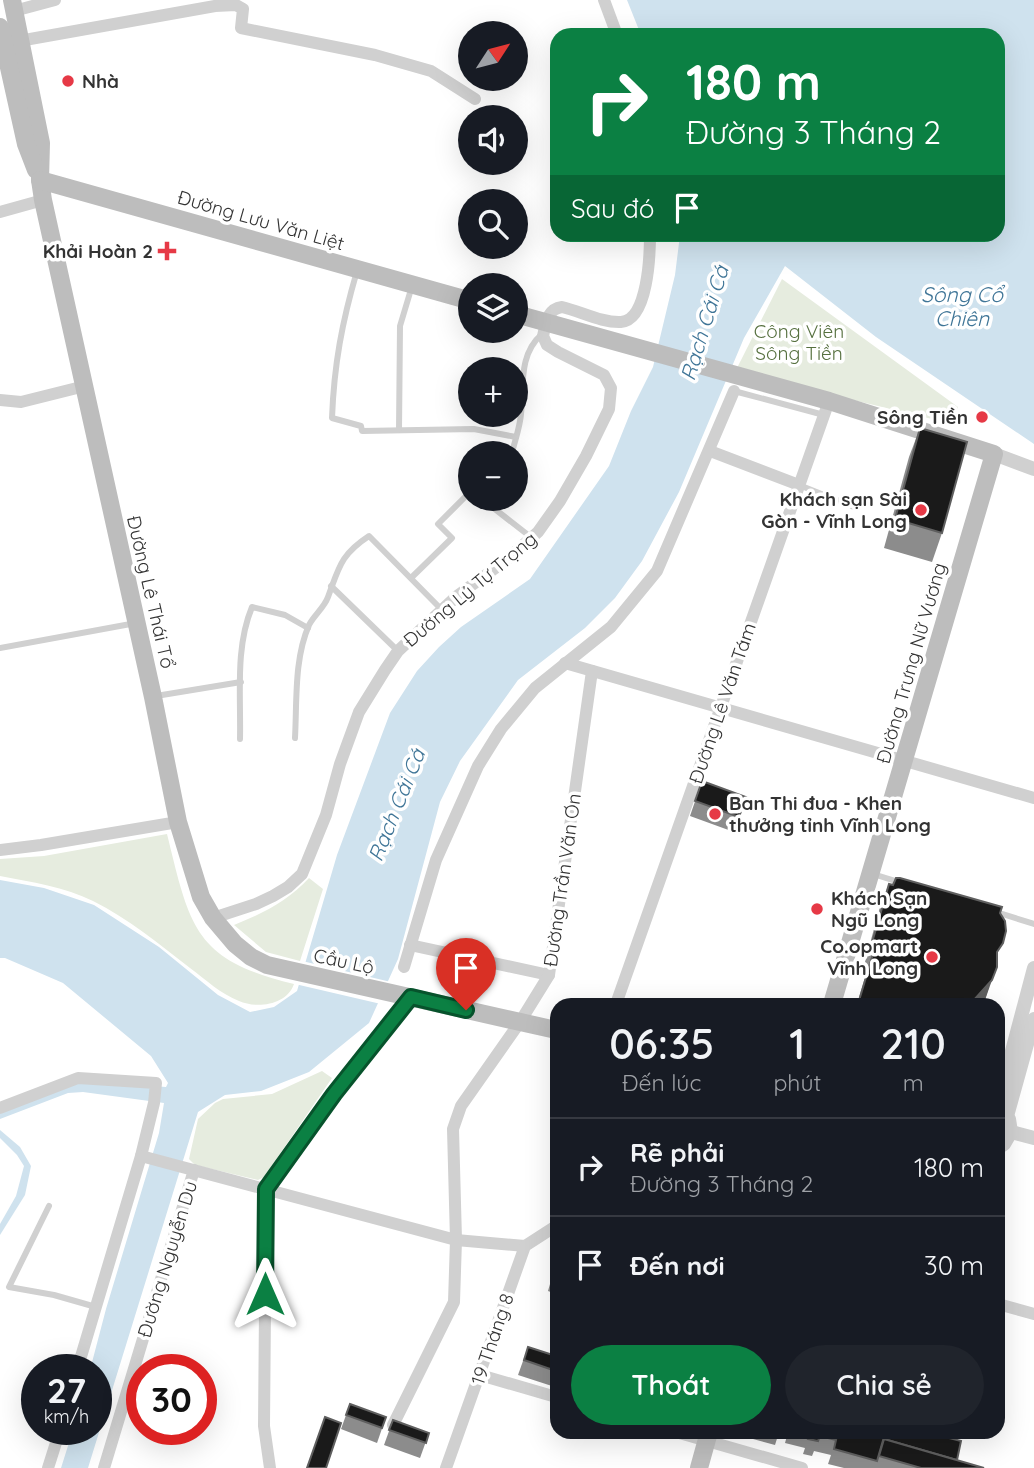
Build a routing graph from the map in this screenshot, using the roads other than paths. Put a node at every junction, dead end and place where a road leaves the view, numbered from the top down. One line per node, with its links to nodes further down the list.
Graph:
1 (55, 0): 3 (street)
2 (604, 0): 4 (street)
3 (13, 6): 6 (main road, Đường Lê Thái Tổ)
4 (614, 28)
5 (0, 32): 8 (main road, Đường Lê Thái Tổ)
6 (19, 41): 7 (street); 8 (main road, Đường Lê Thái Tổ)
7 (475, 99)
8 (40, 180): 9 (main road, Đường Lê Thái Tổ); 12 (main road, Đường Lưu Văn Liệt)
9 (43, 200): 10 (street); 17 (main road, Đường Lê Thái Tổ)
10 (0, 212)
11 (649, 242): 16 (street)
12 (358, 269): 13 (main road, Đường Lưu Văn Liệt); 21 (lane)
13 (413, 284): 14 (main road, Đường Lưu Văn Liệt); 21 (lane)
14 (458, 297)
15 (528, 320): 16 (main road)
16 (545, 328): 20 (main road); 22 (lane); 31 (street, Đường Lý Tự Trọng)
17 (85, 386): 19 (street); 35 (main road, Đường Lê Thái Tổ)
18 (734, 391): 20 (lane); 24 (street)
19 (0, 400)
20 (826, 408): 25 (main road); 27 (street, Đường Lê Văn Tám)
21 (399, 430): 22 (lane)
22 (516, 437): 23 (lane)
23 (515, 441)
24 (710, 451): 27 (street); 39 (street)
25 (994, 454): 26 (street); 46 (main road, Đường Trưng Nữ Vương)
26 (1034, 469)
27 (799, 485): 29 (lane); 43 (street, Đường Lê Văn Tám)
28 (458, 504): 32 (lane)
29 (854, 507)
30 (498, 511): 31 (lane)
31 (532, 537): 34 (street, Đường Lý Tự Trọng)
32 (411, 578): 33 (lane); 34 (lane)
33 (331, 586): 36 (lane); 38 (lane)
34 (442, 610): 38 (street, Đường Lý Tự Trọng)
35 (136, 623): 37 (lane); 42 (main road, Đường Lê Thái Tổ)
36 (309, 628): 41 (lane); 44 (lane)
37 (0, 648)
38 (398, 651): 53 (street, Đường Lý Tự Trọng)
39 (565, 663): 40 (street); 55 (street)
40 (592, 671): 43 (street); 59 (street, Đường Trần Văn Ơn)
41 (241, 682): 42 (lane); 45 (lane)
42 (153, 697): 48 (main road, Đường Lê Thái Tổ)
43 (720, 709): 46 (street); 61 (street, Đường Lê Văn Tám)
44 (295, 738)
45 (240, 739)
46 (903, 762): 47 (street); 50 (main road, Đường Trưng Nữ Vương)
47 (1034, 798)
48 (178, 822): 49 (street); 53 (main road, Đường Lê Thái Tổ)
49 (0, 850)
50 (871, 873): 51 (lane); 62 (main road, Đường Trưng Nữ Vương)
51 (908, 885)
52 (984, 908): 54 (lane)
53 (213, 918): 58 (main road, Đường Lê Thái Tổ)
54 (1034, 924)
55 (410, 945): 56 (street); 59 (street)
56 (404, 967)
57 (1034, 968): 66 (street)
58 (288, 970): 60 (main road, Cầu Lộ)
59 (549, 975): 64 (street, Đường Trần Văn Ơn)
60 (411, 997): 64 (main road, Cầu Lộ); 75 (street)
61 (618, 998)
62 (834, 998)
63 (1034, 1019): 67 (street)
64 (520, 1022): 65 (main road, Cầu Lộ); 78 (street, Đường Trần Văn Ơn)
65 (550, 1029)
66 (1005, 1093)
67 (1005, 1099)
68 (0, 1108): 73 (street)
69 (1005, 1115): 70 (street)
70 (1011, 1132): 71 (street); 72 (street)
71 (1034, 1138)
72 (1005, 1142)
73 (145, 1157): 74 (street); 81 (street)
74 (192, 1169): 75 (street); 92 (street, Đường Nguyễn Du)
75 (266, 1189): 78 (street); 93 (street)
76 (48, 1206): 81 (lane)
77 (550, 1230): 79 (street)
78 (456, 1240): 79 (street); 86 (street, Đường Trần Văn Ơn)
79 (525, 1246): 84 (street, 19 Tháng 8)
80 (1005, 1306): 82 (street)
81 (96, 1307): 83 (street)
82 (1034, 1314)
83 (82, 1354)
84 (480, 1375): 85 (street); 94 (street, 19 Tháng 8)
85 (550, 1395)
86 (393, 1425)
87 (707, 1439): 90 (main road)
88 (717, 1439): 95 (street)
89 (55, 1445): 91 (street)
90 (702, 1467)
91 (48, 1468)
92 (104, 1468)
93 (270, 1468)
94 (446, 1468)
95 (802, 1468)

